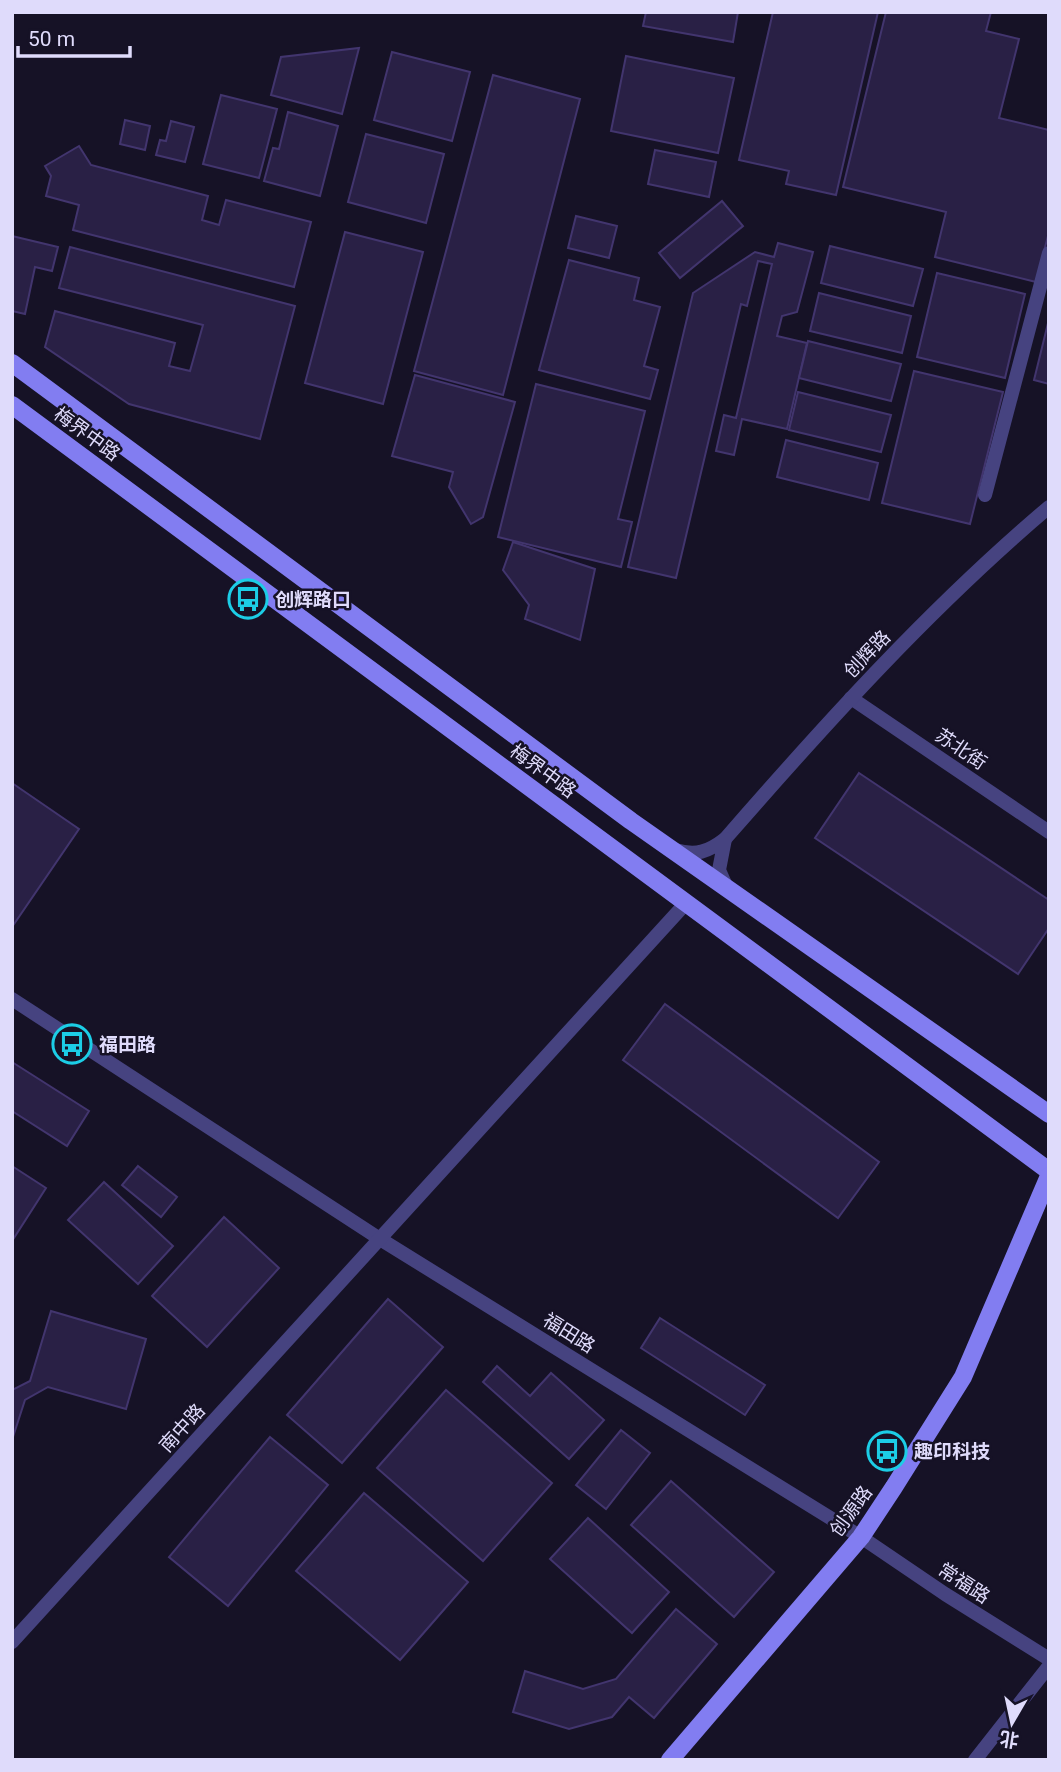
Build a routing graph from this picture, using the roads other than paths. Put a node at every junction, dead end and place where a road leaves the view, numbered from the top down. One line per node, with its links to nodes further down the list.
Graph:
1 (1049, 253): 4 (street)
2 (14, 367): 9 (main road, 梅界中路)
3 (12, 405): 11 (main road, 梅界中路)
4 (985, 495)
5 (1049, 507): 6 (street, 创辉路)
6 (851, 698): 7 (street, 苏北街); 8 (street, 创辉路)
7 (1049, 832)
8 (725, 839): 9 (street); 10 (street)
9 (671, 849): 10 (main road, 梅界中路)
10 (727, 888): 13 (main road, 梅界中路)
11 (686, 903): 14 (main road, 梅界中路); 16 (street, 南中路)
12 (12, 999): 16 (street, 福田路)
13 (1049, 1114)
14 (1049, 1171)
15 (1049, 1177): 17 (main road, 创源路)
16 (380, 1239): 17 (street, 福田路); 18 (street, 南中路)
17 (860, 1537): 19 (street, 常福路); 21 (main road, 创源路)
18 (12, 1642)
19 (1049, 1659)
20 (1049, 1666): 22 (street)
21 (670, 1760)
22 (975, 1760)

